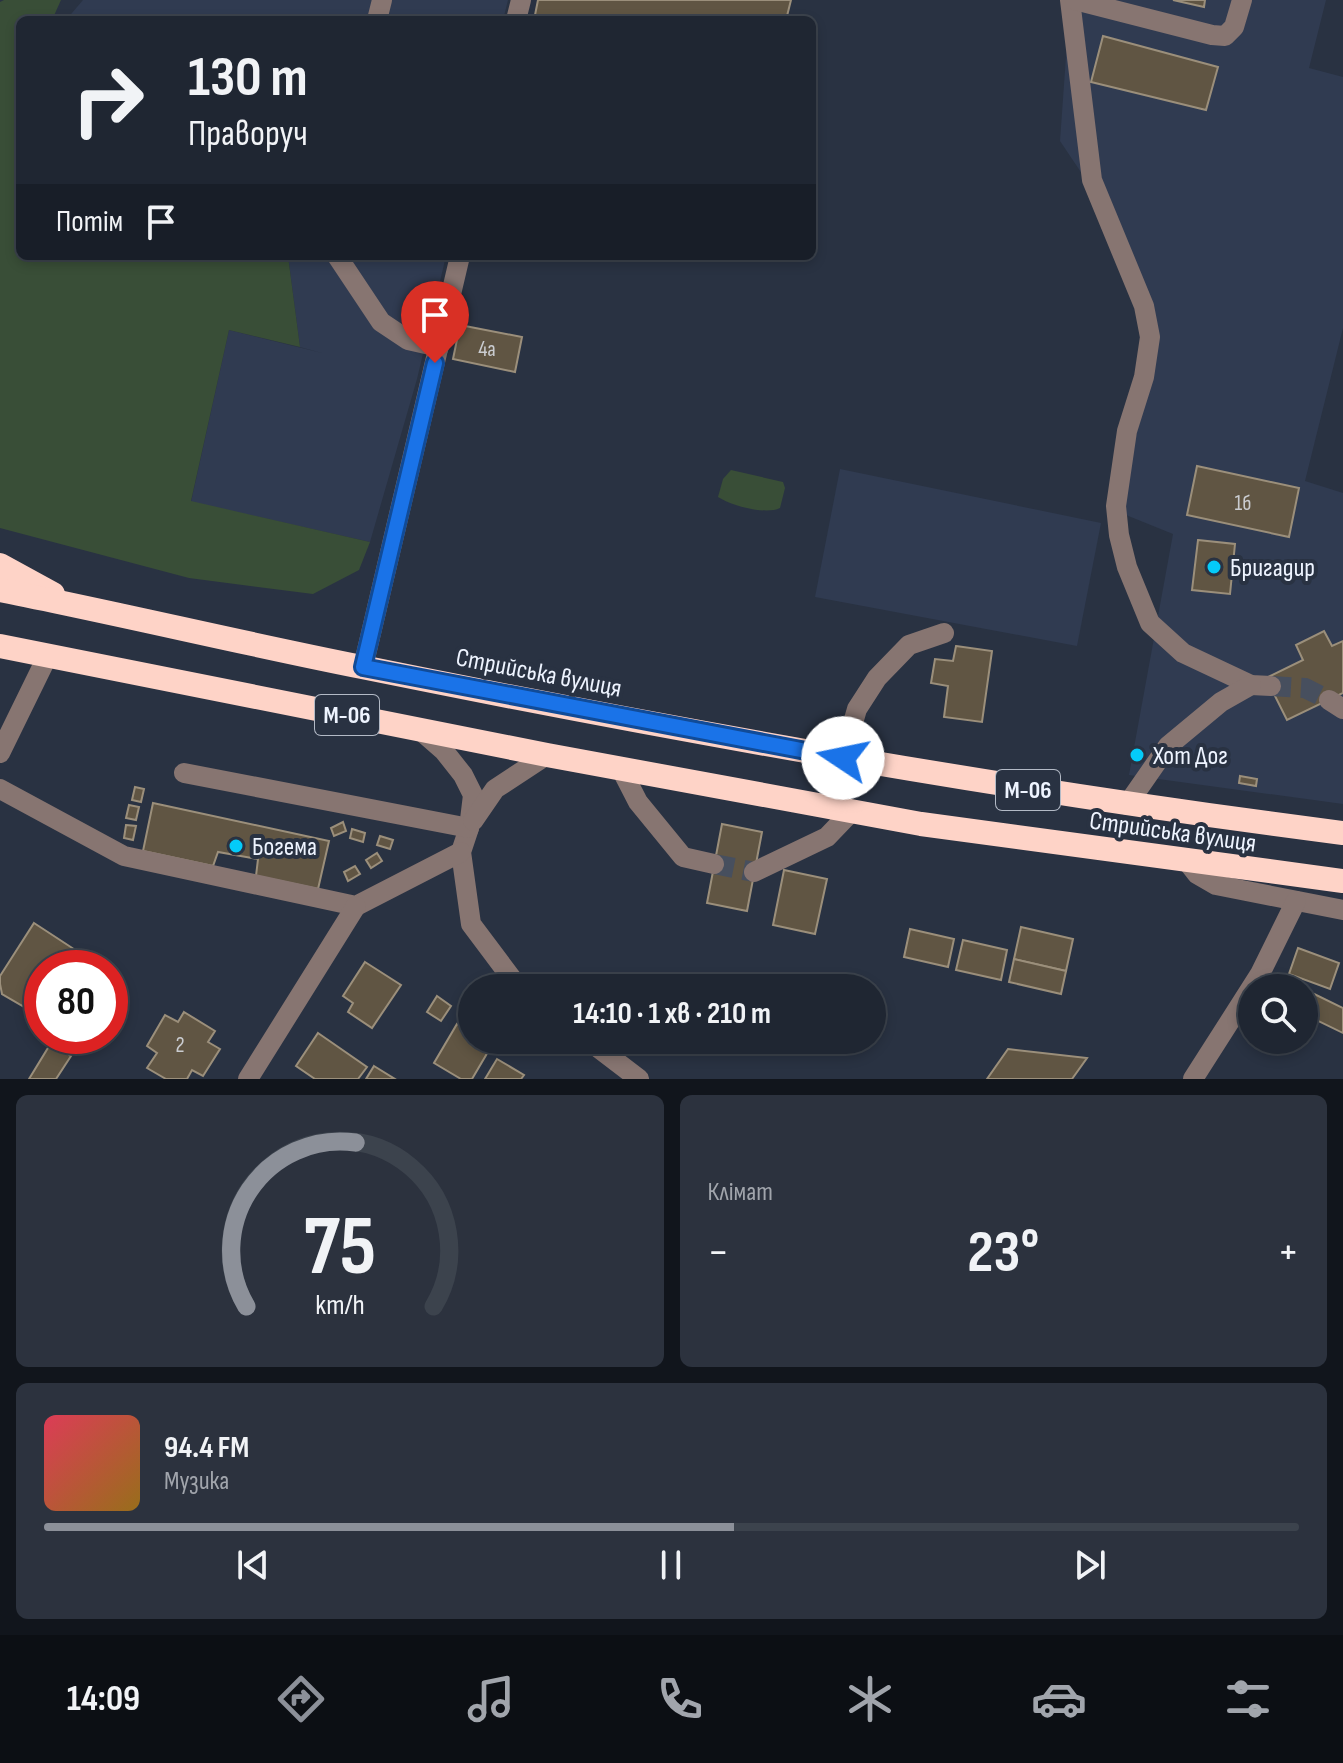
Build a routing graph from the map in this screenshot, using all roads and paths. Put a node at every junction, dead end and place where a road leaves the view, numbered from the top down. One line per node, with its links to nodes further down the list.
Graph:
1 (1072, 0): 2 (street); 21 (street)
2 (1242, 0)
3 (340, 260): 5 (street)
4 (459, 260): 5 (street)
5 (439, 347): 13 (street)
6 (0, 565): 8 (highway, М-06)
7 (0, 590): 8 (highway)
8 (72, 604): 13 (highway, Стрийська вулиця / М-06)
9 (944, 633): 17 (street)
10 (0, 646): 11 (highway, М-06)
11 (48, 655): 12 (highway); 14 (highway, Стрийська вулиця / М-06); 15 (street)
12 (0, 658)
13 (363, 667): 17 (highway, Стрийська вулиця / М-06)
14 (420, 729): 16 (highway, Стрийська вулиця / М-06); 23 (street)
15 (0, 753)
16 (547, 755): 18 (highway, Стрийська вулиця / М-06); 23 (street)
17 (843, 758): 21 (highway, Стрийська вулиця / М-06)
18 (621, 769): 22 (highway, Стрийська вулиця / М-06); 27 (street)
19 (184, 773): 23 (street)
20 (0, 789): 31 (street)
21 (1127, 805): 24 (highway, Стрийська вулиця / М-06)
22 (851, 812): 26 (highway, Стрийська вулиця / М-06); 28 (street)
23 (469, 828): 25 (street)
24 (1343, 833)
25 (461, 852): 31 (street); 33 (street)
26 (1186, 860): 29 (highway, Стрийська вулиця / М-06); 30 (street)
27 (714, 864)
28 (754, 872)
29 (1343, 881)
30 (1296, 901): 32 (street); 37 (street)
31 (356, 906): 35 (street)
32 (1343, 910)
33 (508, 974)
34 (606, 1054): 36 (street)
35 (248, 1079)
36 (639, 1079)
37 (1193, 1079)

